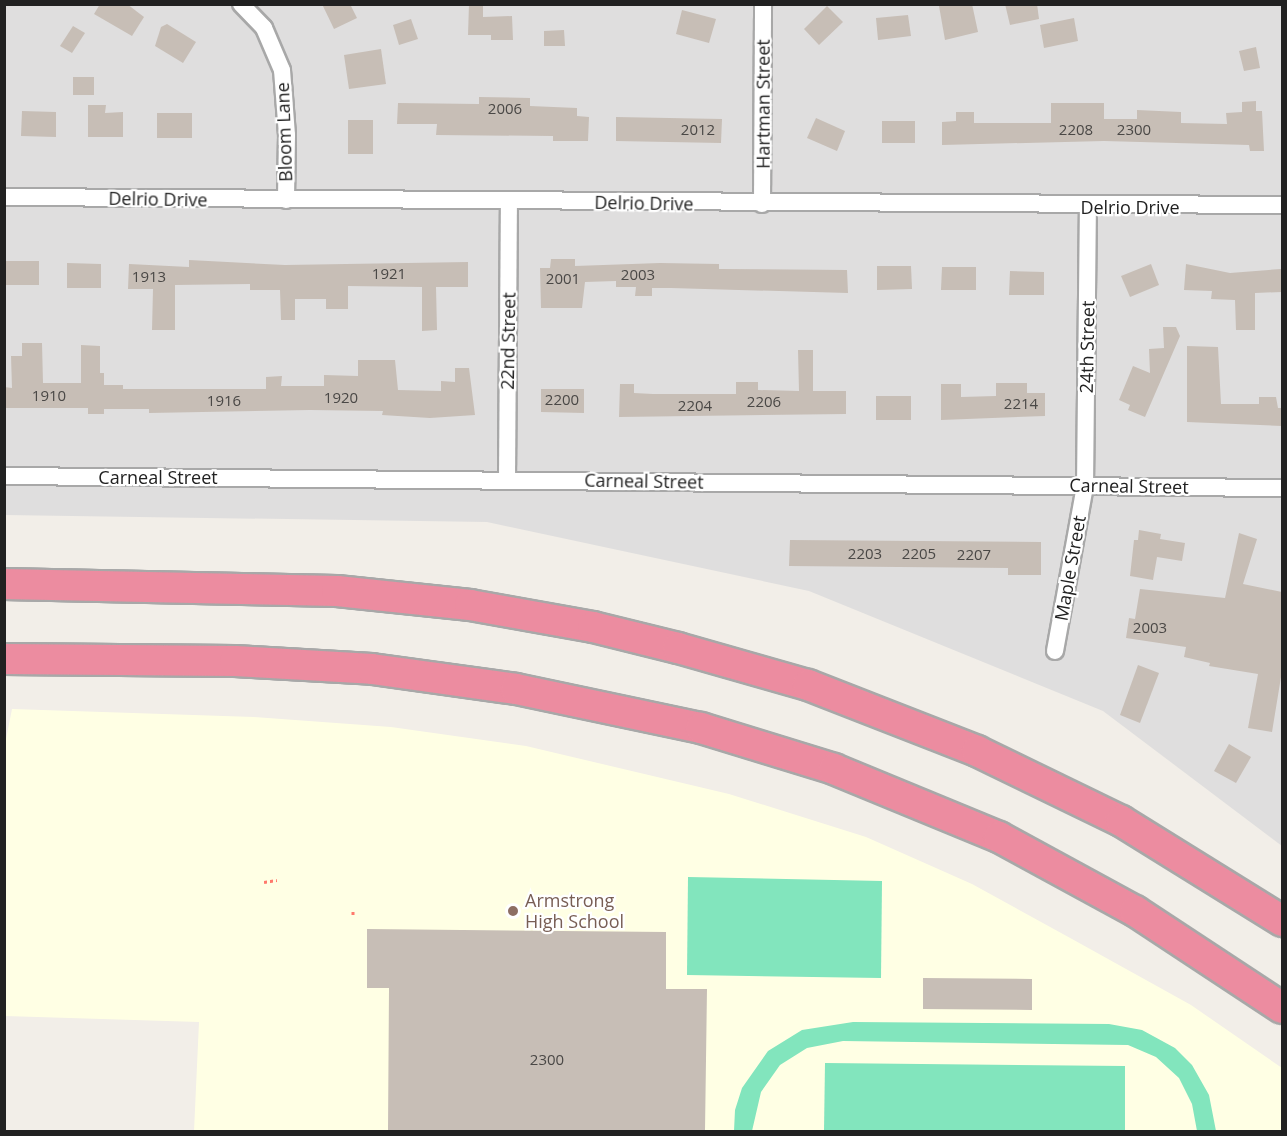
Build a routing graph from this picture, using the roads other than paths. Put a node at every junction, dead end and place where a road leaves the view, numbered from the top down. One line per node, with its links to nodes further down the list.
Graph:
1 (241, 4): 4 (street, Bloom Lane)
2 (764, 4): 6 (street, Hartman Street)
3 (4, 197): 4 (street, Delrio Drive)
4 (285, 200): 5 (street, Delrio Drive)
5 (509, 202): 6 (street, Delrio Drive); 10 (street, 22nd Street)
6 (762, 204): 8 (street, Delrio Drive)
7 (1282, 206): 8 (street, Delrio Drive)
8 (1088, 207): 11 (street, 24th Street)
9 (4, 476): 10 (street, Carneal Street)
10 (507, 480): 11 (street, Carneal Street)
11 (1085, 486): 12 (street, Carneal Street); 14 (street, Maple Street)
12 (1282, 488)
13 (4, 584): 16 (highway)
14 (1055, 651)
15 (4, 659): 17 (highway)
16 (1282, 921)
17 (1282, 1008)

